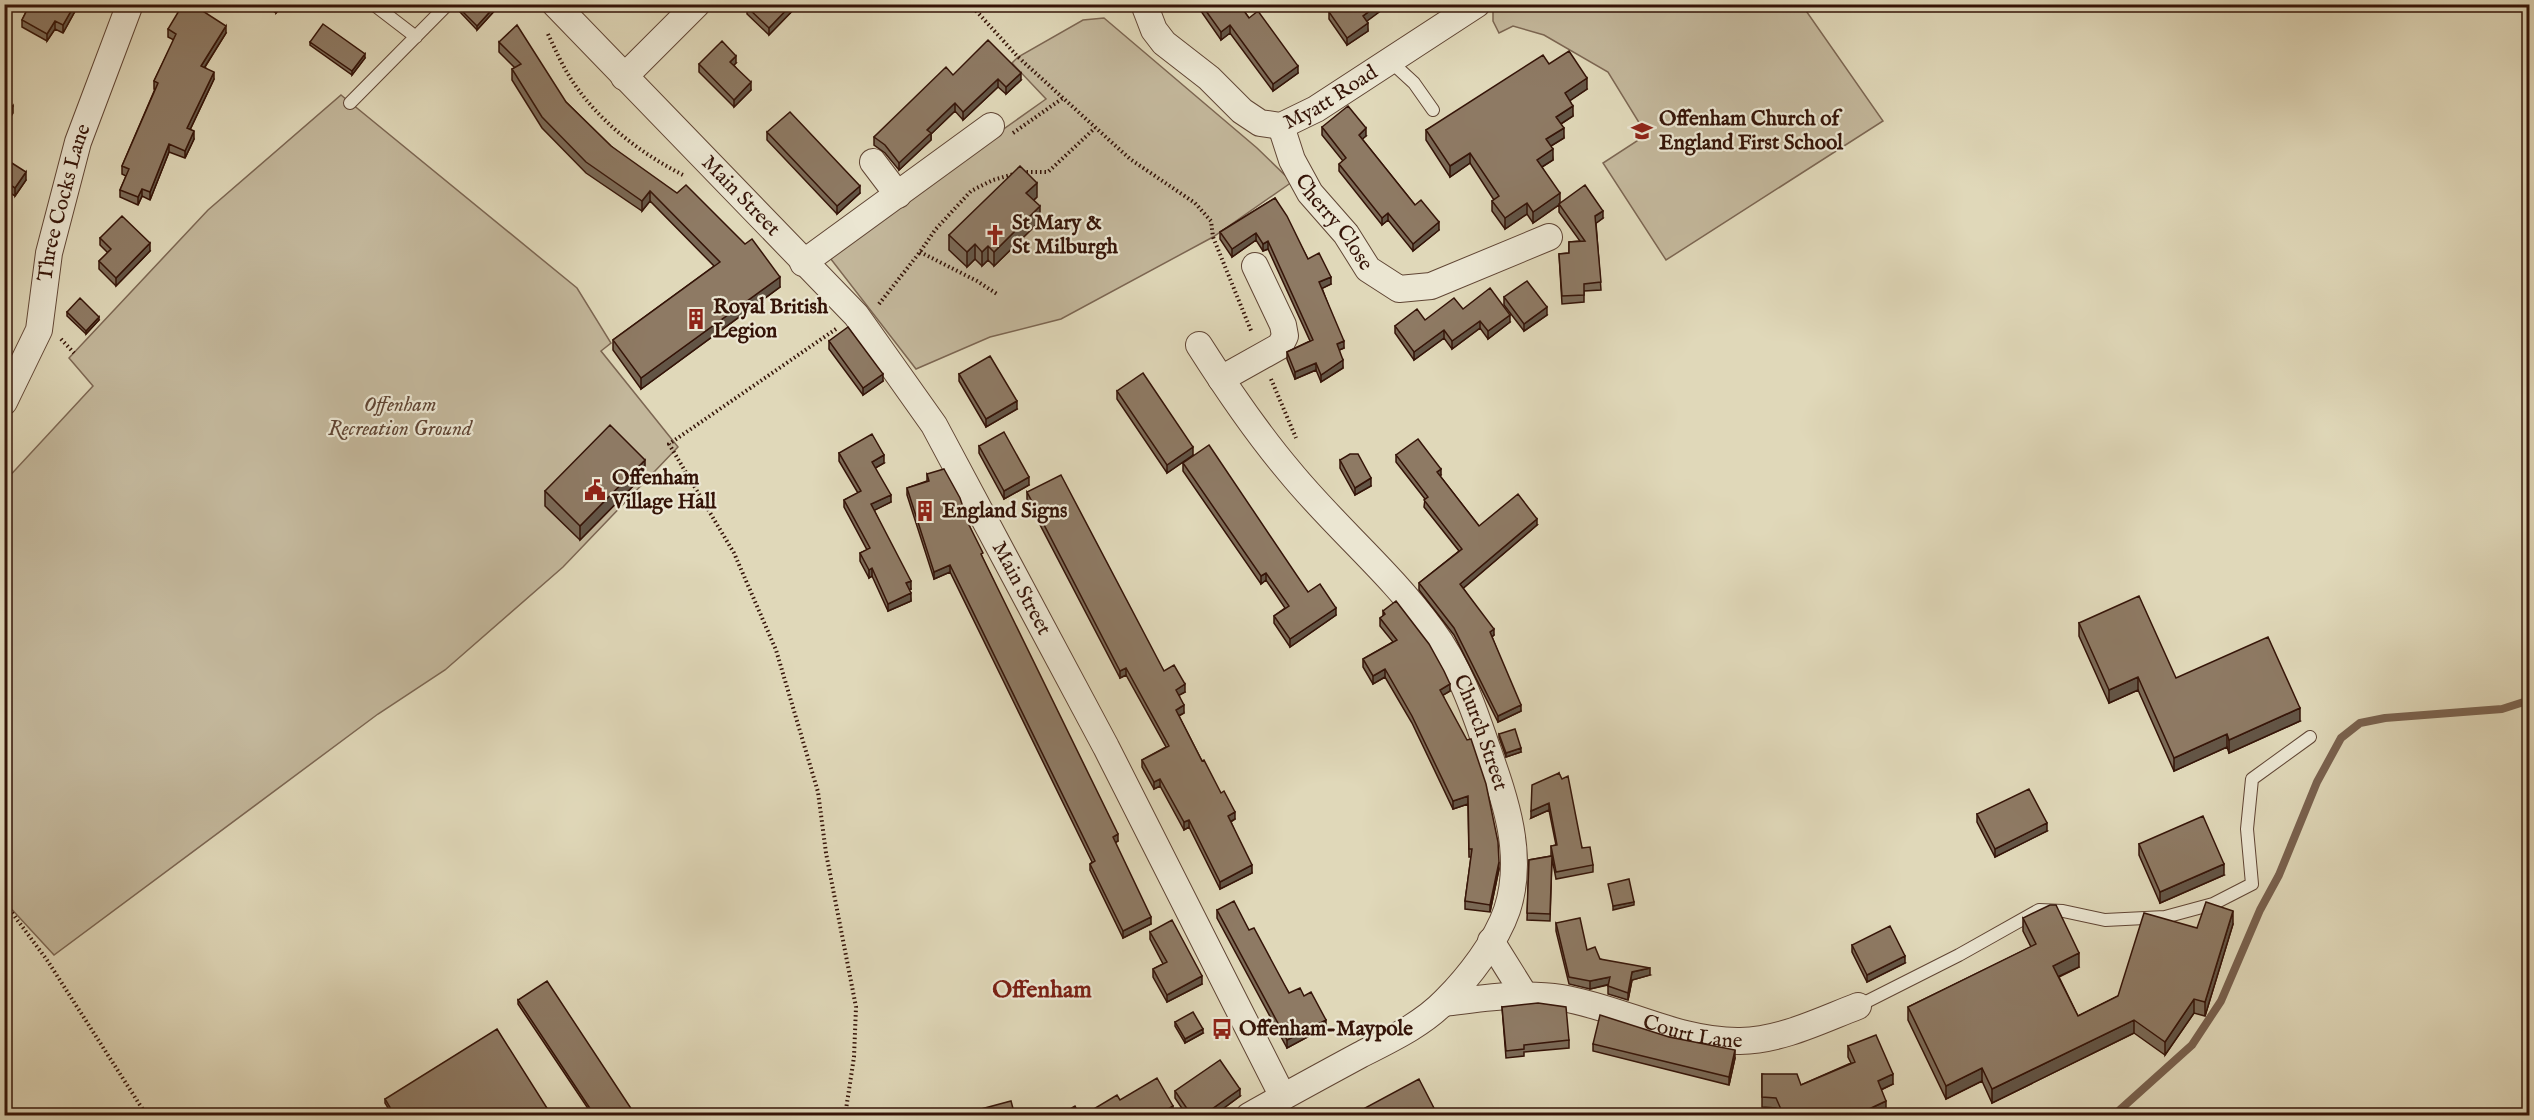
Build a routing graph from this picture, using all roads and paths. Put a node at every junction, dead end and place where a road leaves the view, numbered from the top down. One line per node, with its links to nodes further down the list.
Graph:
1 (130, 4): 30 (street, Three Cocks Lane)
2 (373, 4): 10 (lane)
3 (448, 4): 10 (lane)
4 (555, 4): 12 (street, Main Street)
5 (697, 4): 12 (street)
6 (970, 4): 17 (path)
7 (1144, 4): 16 (street, Myatt Road)
8 (1477, 4): 11 (street, Myatt Road)
9 (547, 32): 19 (path)
10 (416, 37): 13 (lane)
11 (1389, 60): 14 (lane); 16 (street, Myatt Road)
12 (624, 77): 23 (street, Main Street)
13 (350, 103)
14 (1433, 110)
15 (991, 126): 20 (street)
16 (1281, 126): 21 (street, Cherry Close)
17 (1095, 128): 22 (path); 28 (path)
18 (873, 162): 20 (street)
19 (690, 179)
20 (898, 195): 23 (street)
21 (1549, 237)
22 (920, 252): 25 (path); 26 (path)
23 (803, 263): 26 (street, Main Street)
24 (1255, 266): 28 (street)
25 (997, 294)
26 (858, 317): 38 (street, Main Street); 40 (path)
27 (1199, 345): 29 (street, Church Street)
28 (1260, 355): 29 (street); 31 (path)
29 (1221, 379): 34 (street, Church Street)
30 (4, 402)
31 (1299, 445)
32 (2310, 737): 37 (lane)
33 (4, 902): 39 (path)
34 (1491, 941): 35 (street); 36 (street, Church Street)
35 (1524, 994): 36 (street, Court Lane); 37 (street, Court Lane)
36 (1444, 1003): 38 (street, Church Street)
37 (1858, 1006)
38 (1283, 1097): 41 (street, Church Street)
39 (147, 1116)
40 (845, 1116)
41 (1250, 1116)

